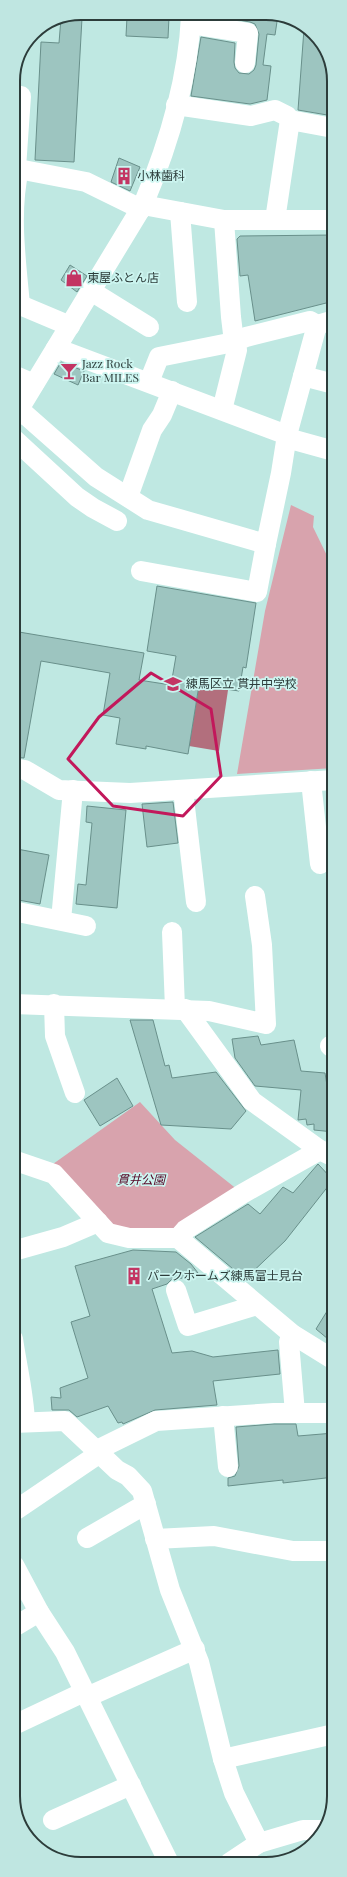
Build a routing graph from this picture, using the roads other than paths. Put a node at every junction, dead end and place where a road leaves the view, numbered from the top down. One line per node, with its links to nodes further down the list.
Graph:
1 (191, 20): 2 (street); 4 (street)
2 (245, 63)
3 (21, 96): 5 (street)
4 (176, 105): 6 (street); 9 (street)
5 (20, 110)
6 (290, 120): 7 (street); 12 (street)
7 (327, 127)
8 (20, 169): 9 (street)
9 (142, 207): 10 (street); 14 (street)
10 (180, 212): 11 (street); 15 (street)
11 (224, 220): 12 (street); 20 (street)
12 (275, 220): 13 (street)
13 (327, 220)
14 (91, 291): 18 (street); 19 (street)
15 (187, 302)
16 (20, 306): 18 (street)
17 (325, 322): 20 (street); 22 (street)
18 (70, 326): 21 (street)
19 (149, 327)
20 (234, 342): 24 (street); 29 (street)
21 (56, 348): 24 (street); 26 (street)
22 (303, 376): 25 (street); 31 (street)
23 (20, 379): 26 (street)
24 (149, 382): 27 (street)
25 (327, 382)
26 (34, 384): 28 (street)
27 (172, 391): 29 (street); 34 (street)
28 (20, 407)
29 (222, 410): 31 (street)
30 (20, 417): 34 (street)
31 (287, 436): 33 (street); 36 (street)
32 (20, 444): 35 (street)
33 (327, 449)
34 (128, 497): 36 (street)
35 (117, 521)
36 (266, 544): 37 (street)
37 (141, 571)
38 (20, 769): 41 (street)
39 (327, 780): 40 (street)
40 (311, 781): 42 (street); 43 (street)
41 (74, 790): 42 (street); 47 (street)
42 (183, 790): 45 (street)
43 (320, 864)
44 (255, 896): 52 (street)
45 (196, 902)
46 (20, 912): 47 (street)
47 (61, 920): 48 (street)
48 (86, 926)
49 (172, 932): 52 (street)
50 (20, 1004): 51 (street)
51 (54, 1004): 52 (street); 53 (street)
52 (180, 1008): 54 (street)
53 (75, 1092)
54 (327, 1154): 57 (street)
55 (20, 1162): 56 (street)
56 (98, 1222): 57 (street); 58 (street)
57 (178, 1238): 60 (street)
58 (20, 1249)
59 (176, 1290): 60 (street)
60 (257, 1305): 61 (street)
61 (292, 1334): 62 (street); 64 (street)
62 (327, 1354)
63 (20, 1377): 67 (street)
64 (295, 1413): 65 (street); 66 (street)
65 (327, 1413)
66 (223, 1416): 69 (street); 70 (street)
67 (20, 1419)
68 (20, 1422): 69 (street)
69 (99, 1452): 71 (street); 72 (street)
70 (228, 1467)
71 (146, 1504): 73 (street); 74 (street)
72 (20, 1508)
73 (87, 1538)
74 (155, 1540): 75 (street); 79 (street)
75 (327, 1552)
76 (20, 1581): 77 (street)
77 (39, 1612): 78 (street); 80 (street)
78 (20, 1623)
79 (194, 1649): 80 (street); 83 (street)
80 (86, 1695): 81 (street); 84 (street)
81 (20, 1722)
82 (327, 1736): 83 (street)
83 (223, 1759): 87 (street)
84 (130, 1785): 85 (street); 88 (street)
85 (53, 1820)
86 (316, 1830): 87 (street)
87 (260, 1843): 89 (street)
88 (167, 1857)
89 (238, 1857)

